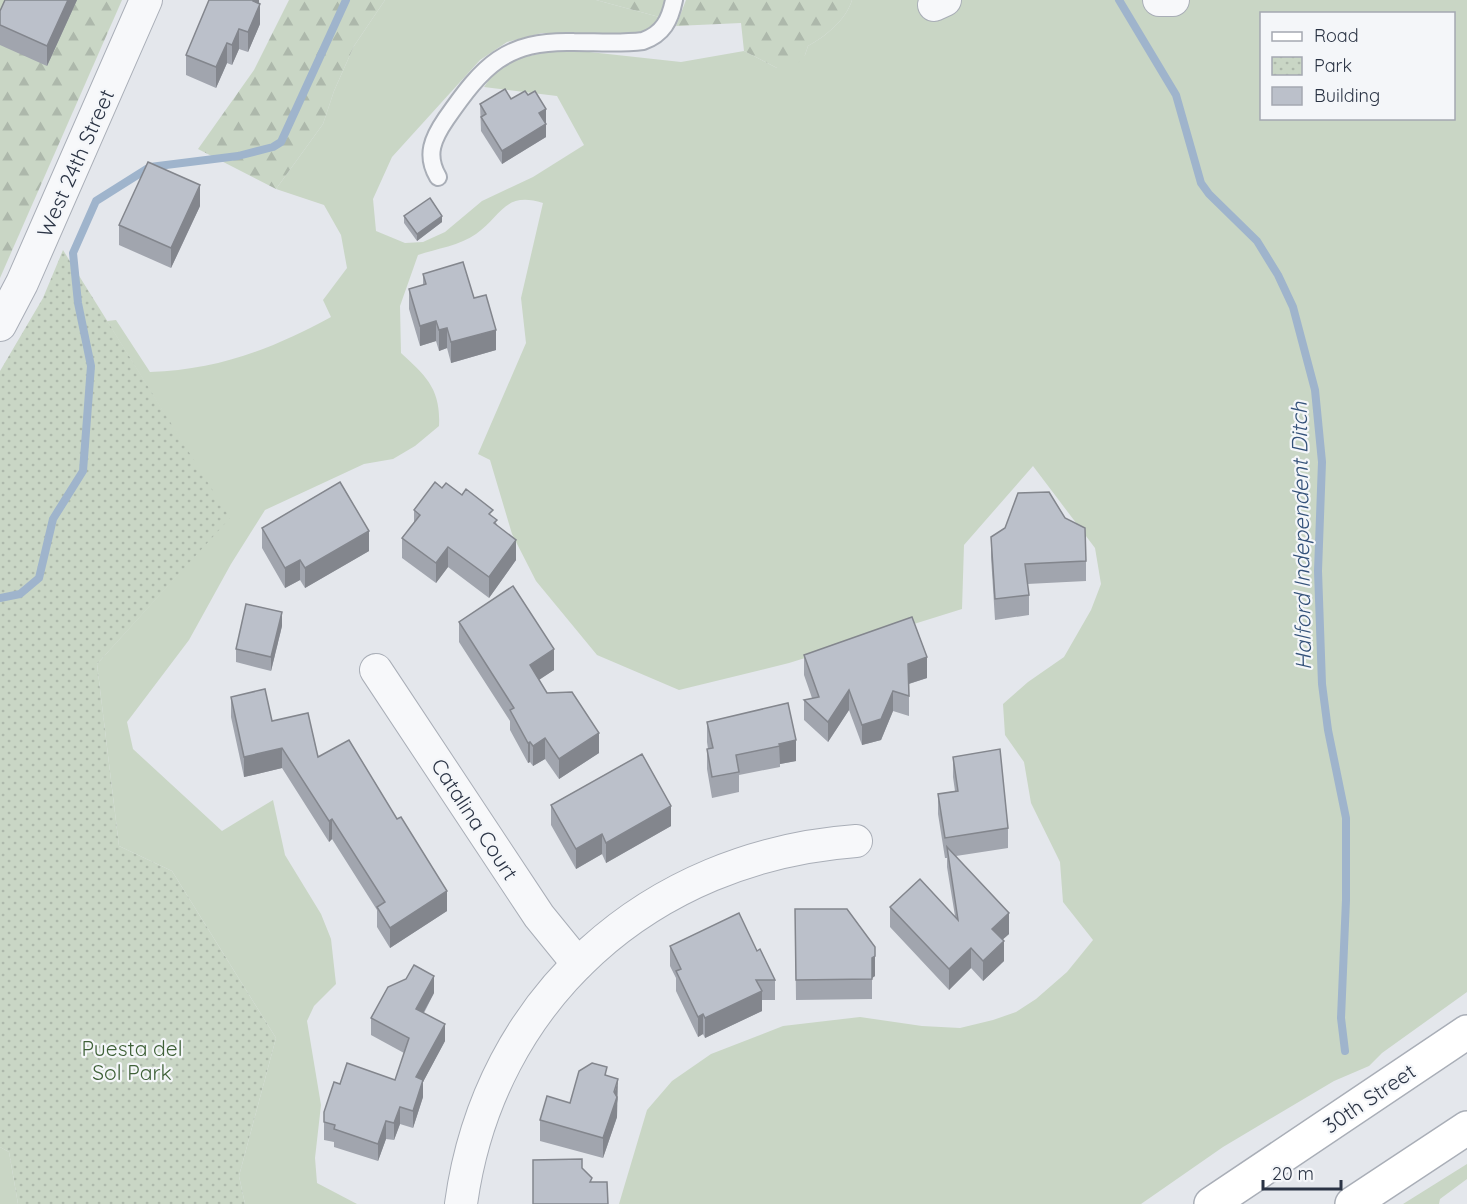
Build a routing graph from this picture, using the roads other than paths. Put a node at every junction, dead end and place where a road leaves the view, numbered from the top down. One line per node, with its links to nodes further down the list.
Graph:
1 (146, 0): 6 (street, West 24th Street)
2 (674, 0): 5 (lane)
3 (1159, 0): 4 (street)
4 (1173, 0)
5 (438, 177)
6 (0, 325)
7 (376, 670): 9 (street, Catalina Court)
8 (856, 841): 9 (street)
9 (578, 964): 12 (street)
10 (1467, 1032): 13 (main road, 30th Street)
11 (1467, 1128): 14 (main road)
12 (461, 1204)
13 (1211, 1204)
14 (1352, 1204)

